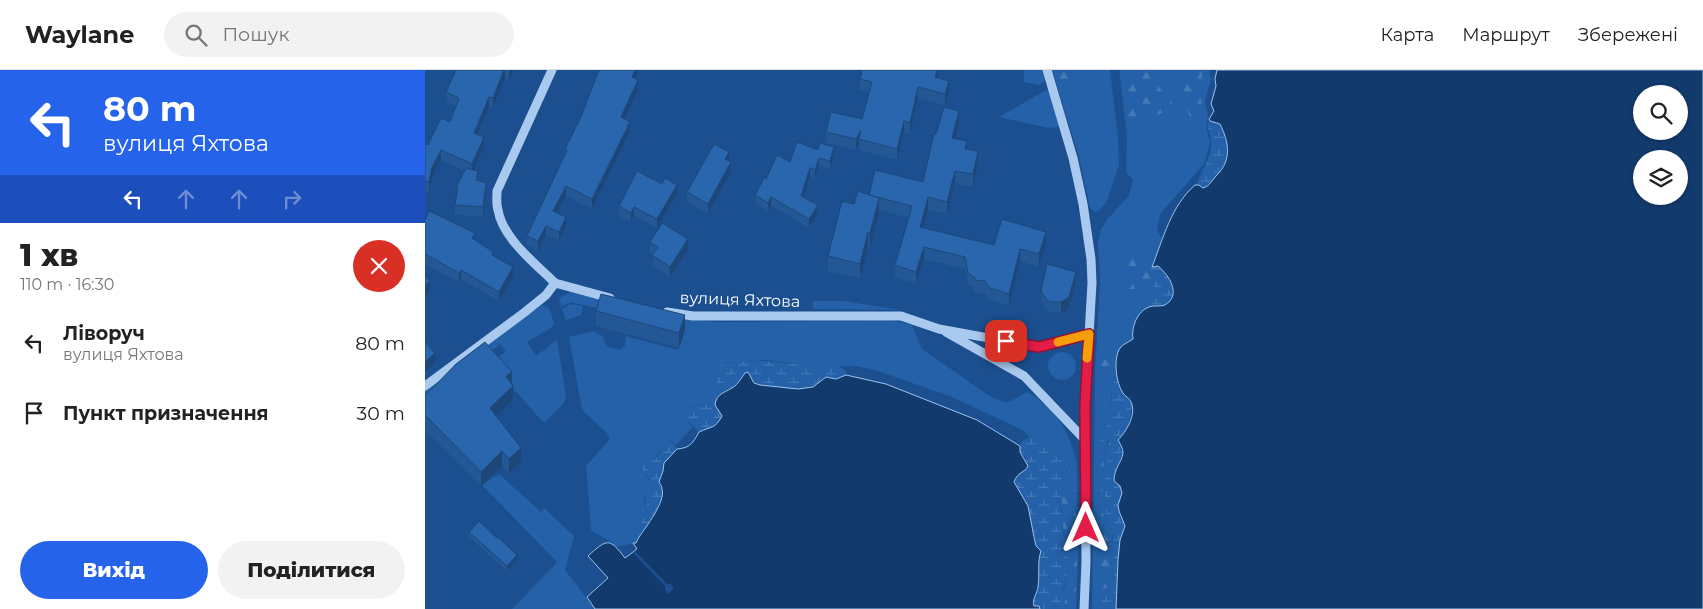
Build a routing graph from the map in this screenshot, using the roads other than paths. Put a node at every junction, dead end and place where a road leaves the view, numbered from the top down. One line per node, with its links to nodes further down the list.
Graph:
1 (552, 70): 3 (street)
2 (1047, 70): 7 (street)
3 (555, 283): 4 (street); 8 (street)
4 (619, 300)
5 (654, 309): 6 (street, вулиця Яхтова)
6 (939, 329): 7 (street, вулиця Яхтова); 9 (street)
7 (1089, 334): 9 (street)
8 (425, 386)
9 (1086, 441): 10 (street)
10 (1084, 609)

